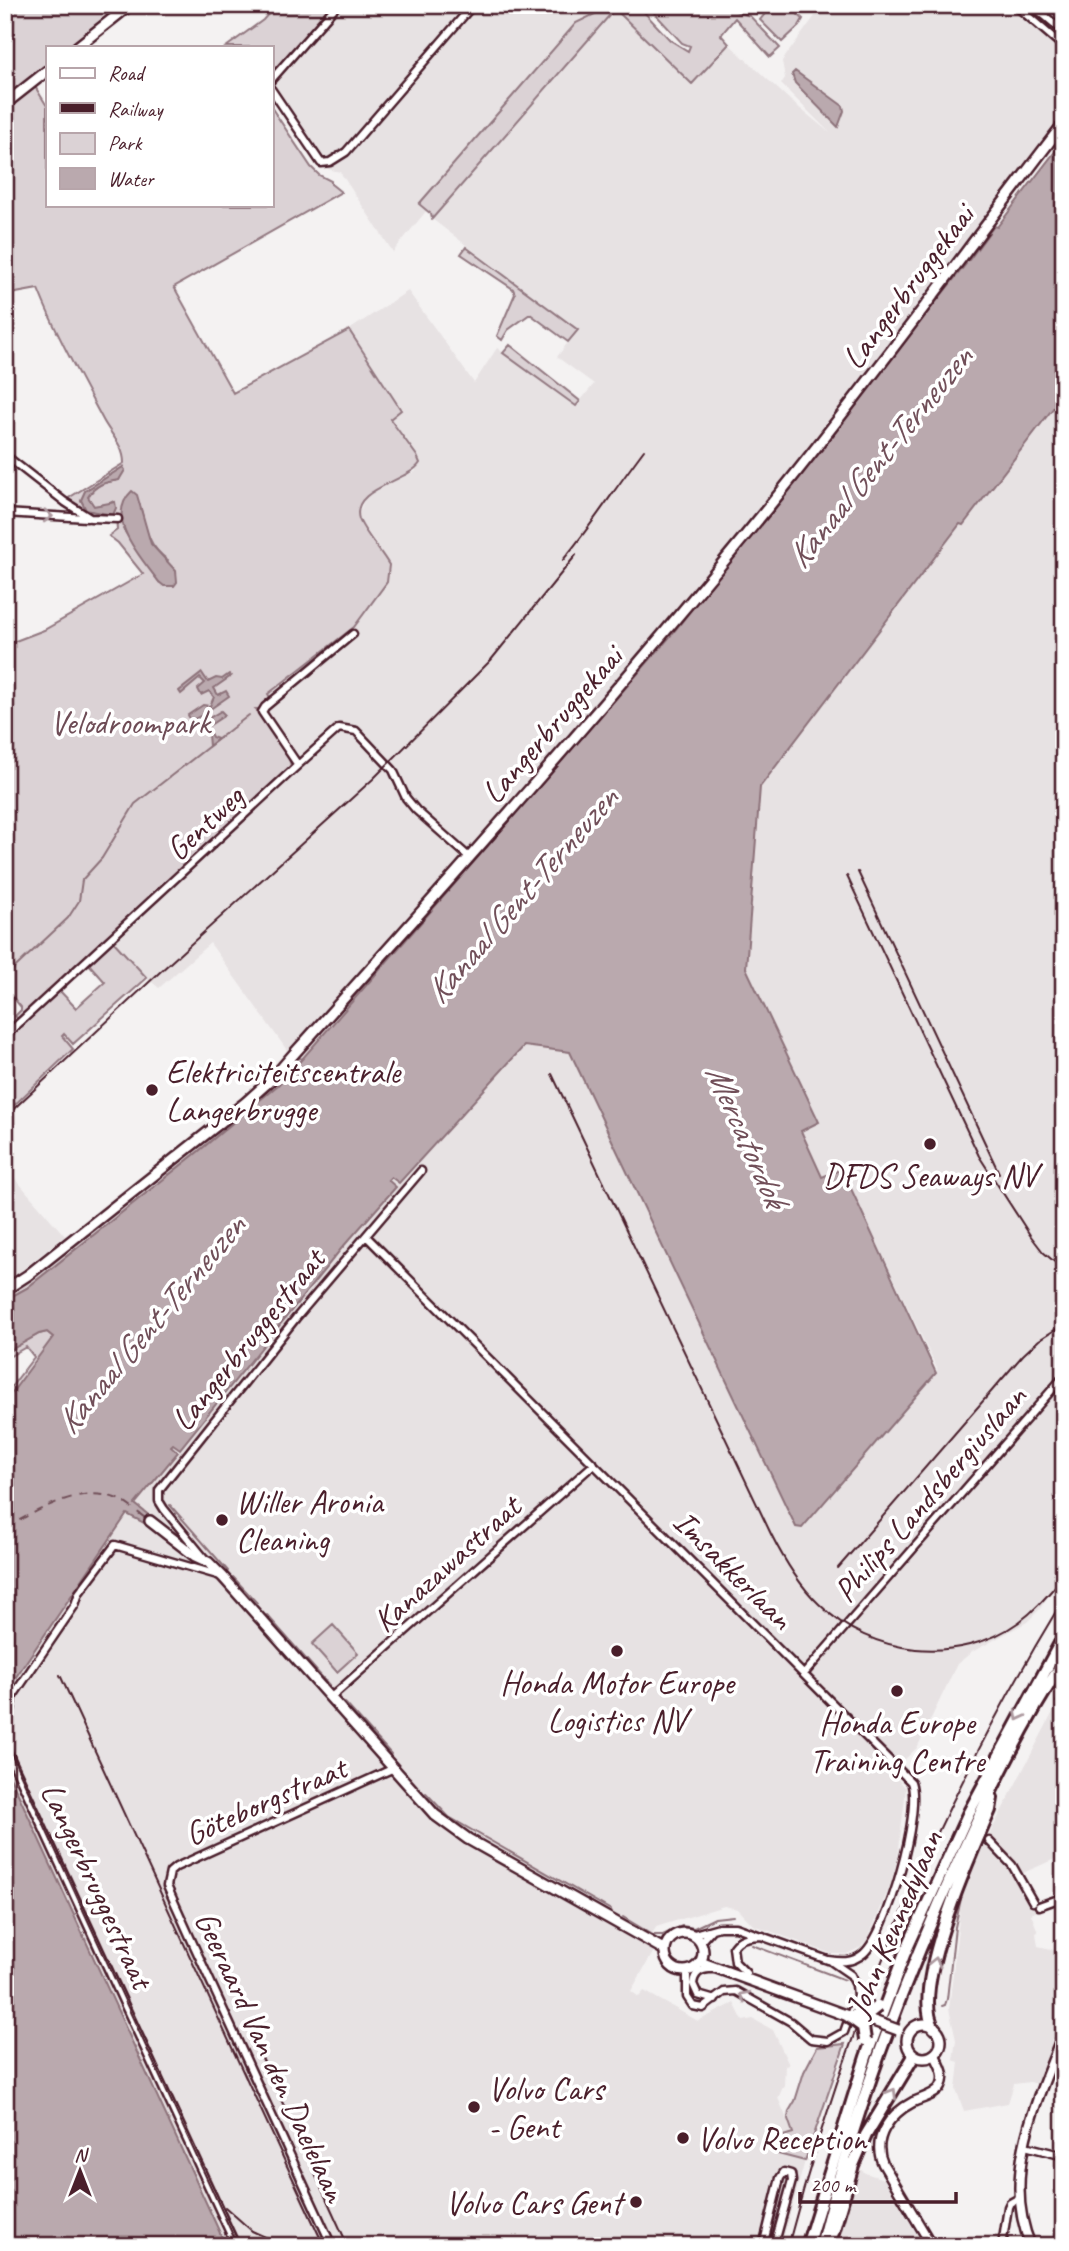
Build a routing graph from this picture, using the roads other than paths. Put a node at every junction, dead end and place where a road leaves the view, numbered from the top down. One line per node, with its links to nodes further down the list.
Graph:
1 (130, 5): 7 (main road)
2 (337, 5): 10 (street)
3 (473, 5): 11 (street)
4 (1015, 5): 8 (street)
5 (1032, 5): 6 (street)
6 (1064, 32)
7 (78, 46)
8 (1064, 47)
9 (46, 72): 12 (main road)
10 (273, 78)
11 (273, 92)
12 (5, 104)
13 (1064, 123): 20 (main road, Langerbruggekaai)
14 (6, 458): 16 (street)
15 (5, 513): 16 (street, one-way to 16)
16 (90, 518): 17 (street)
17 (118, 519)
18 (353, 635): 19 (street)
19 (298, 765): 20 (street, Gentweg); 21 (street, Gentweg)
20 (469, 857): 24 (main road, Langerbruggekaai)
21 (5, 1036)
22 (421, 1171): 23 (street, Langerbruggestraat)
23 (366, 1236): 26 (street, Imsakkerlaan); 28 (street, Langerbruggestraat)
24 (5, 1290)
25 (1064, 1376): 33 (street, Philips Landsbergiuslaan)
26 (594, 1464): 33 (street, Imsakkerlaan); 34 (street, Kanazawastraat)
27 (150, 1521): 28 (main road)
28 (208, 1562): 29 (main road, Langerbruggestraat)
29 (223, 1577): 34 (main road, Langerbruggestraat); 65 (street, Langerbruggestraat)
30 (1064, 1636): 35 (highway, John Kennedylaan, one-way to 35)
31 (1064, 1661): 70 (highway, John Kennedylaan)
32 (1064, 1670): 37 (highway, John Kennedylaan)
33 (804, 1674): 50 (street, Imsakkerlaan)
34 (330, 1698): 36 (main road, Langerbruggestraat)
35 (994, 1762): 55 (highway, bridge); 64 (highway, John Kennedylaan)
36 (394, 1768): 41 (street, Göteborgstraat); 45 (main road, Langerbruggestraat)
37 (992, 1798): 38 (highway); 70 (highway, John Kennedylaan)
38 (983, 1826): 39 (highway); 40 (highway)
39 (989, 1841): 40 (highway); 42 (street)
40 (975, 1844): 56 (highway, one-way to 40)
41 (167, 1886): 66 (street, Geeraard Van den Daelelaan)
42 (1064, 1897)
43 (711, 1930): 44 (street); 46 (street); 49 (street)
44 (691, 1935): 47 (main road, Langerbruggestraat); 49 (main road)
45 (642, 1936): 47 (main road, Langerbruggestraat); 48 (main road, Langerbruggestraat)
46 (766, 1936): 50 (street); 53 (street)
47 (669, 1940): 48 (main road)
48 (664, 1950): 51 (main road, Langerbruggestraat)
49 (702, 1954): 51 (main road); 52 (main road); 53 (main road)
50 (828, 1959): 54 (street, one-way to 54)
51 (687, 1971): 54 (street)
52 (726, 1971): 54 (street); 55 (main road)
53 (746, 1973): 55 (main road)
54 (715, 2000)
55 (850, 2014): 58 (main road, bridge); 64 (highway, bridge)
56 (934, 2028): 58 (main road); 59 (main road)
57 (1064, 2032): 61 (street)
58 (908, 2036): 60 (main road)
59 (935, 2055): 60 (main road); 71 (street)
60 (914, 2056): 70 (highway, one-way to 60)
61 (1025, 2146): 62 (street); 63 (street)
62 (1064, 2156)
63 (1019, 2198): 72 (street); 73 (street)
64 (813, 2221): 69 (highway, John Kennedylaan)
65 (236, 2246)
66 (332, 2246)
67 (763, 2246): 68 (street)
68 (774, 2246)
69 (807, 2246)
70 (825, 2246)
71 (932, 2246)
72 (1002, 2246)
73 (1031, 2246)

